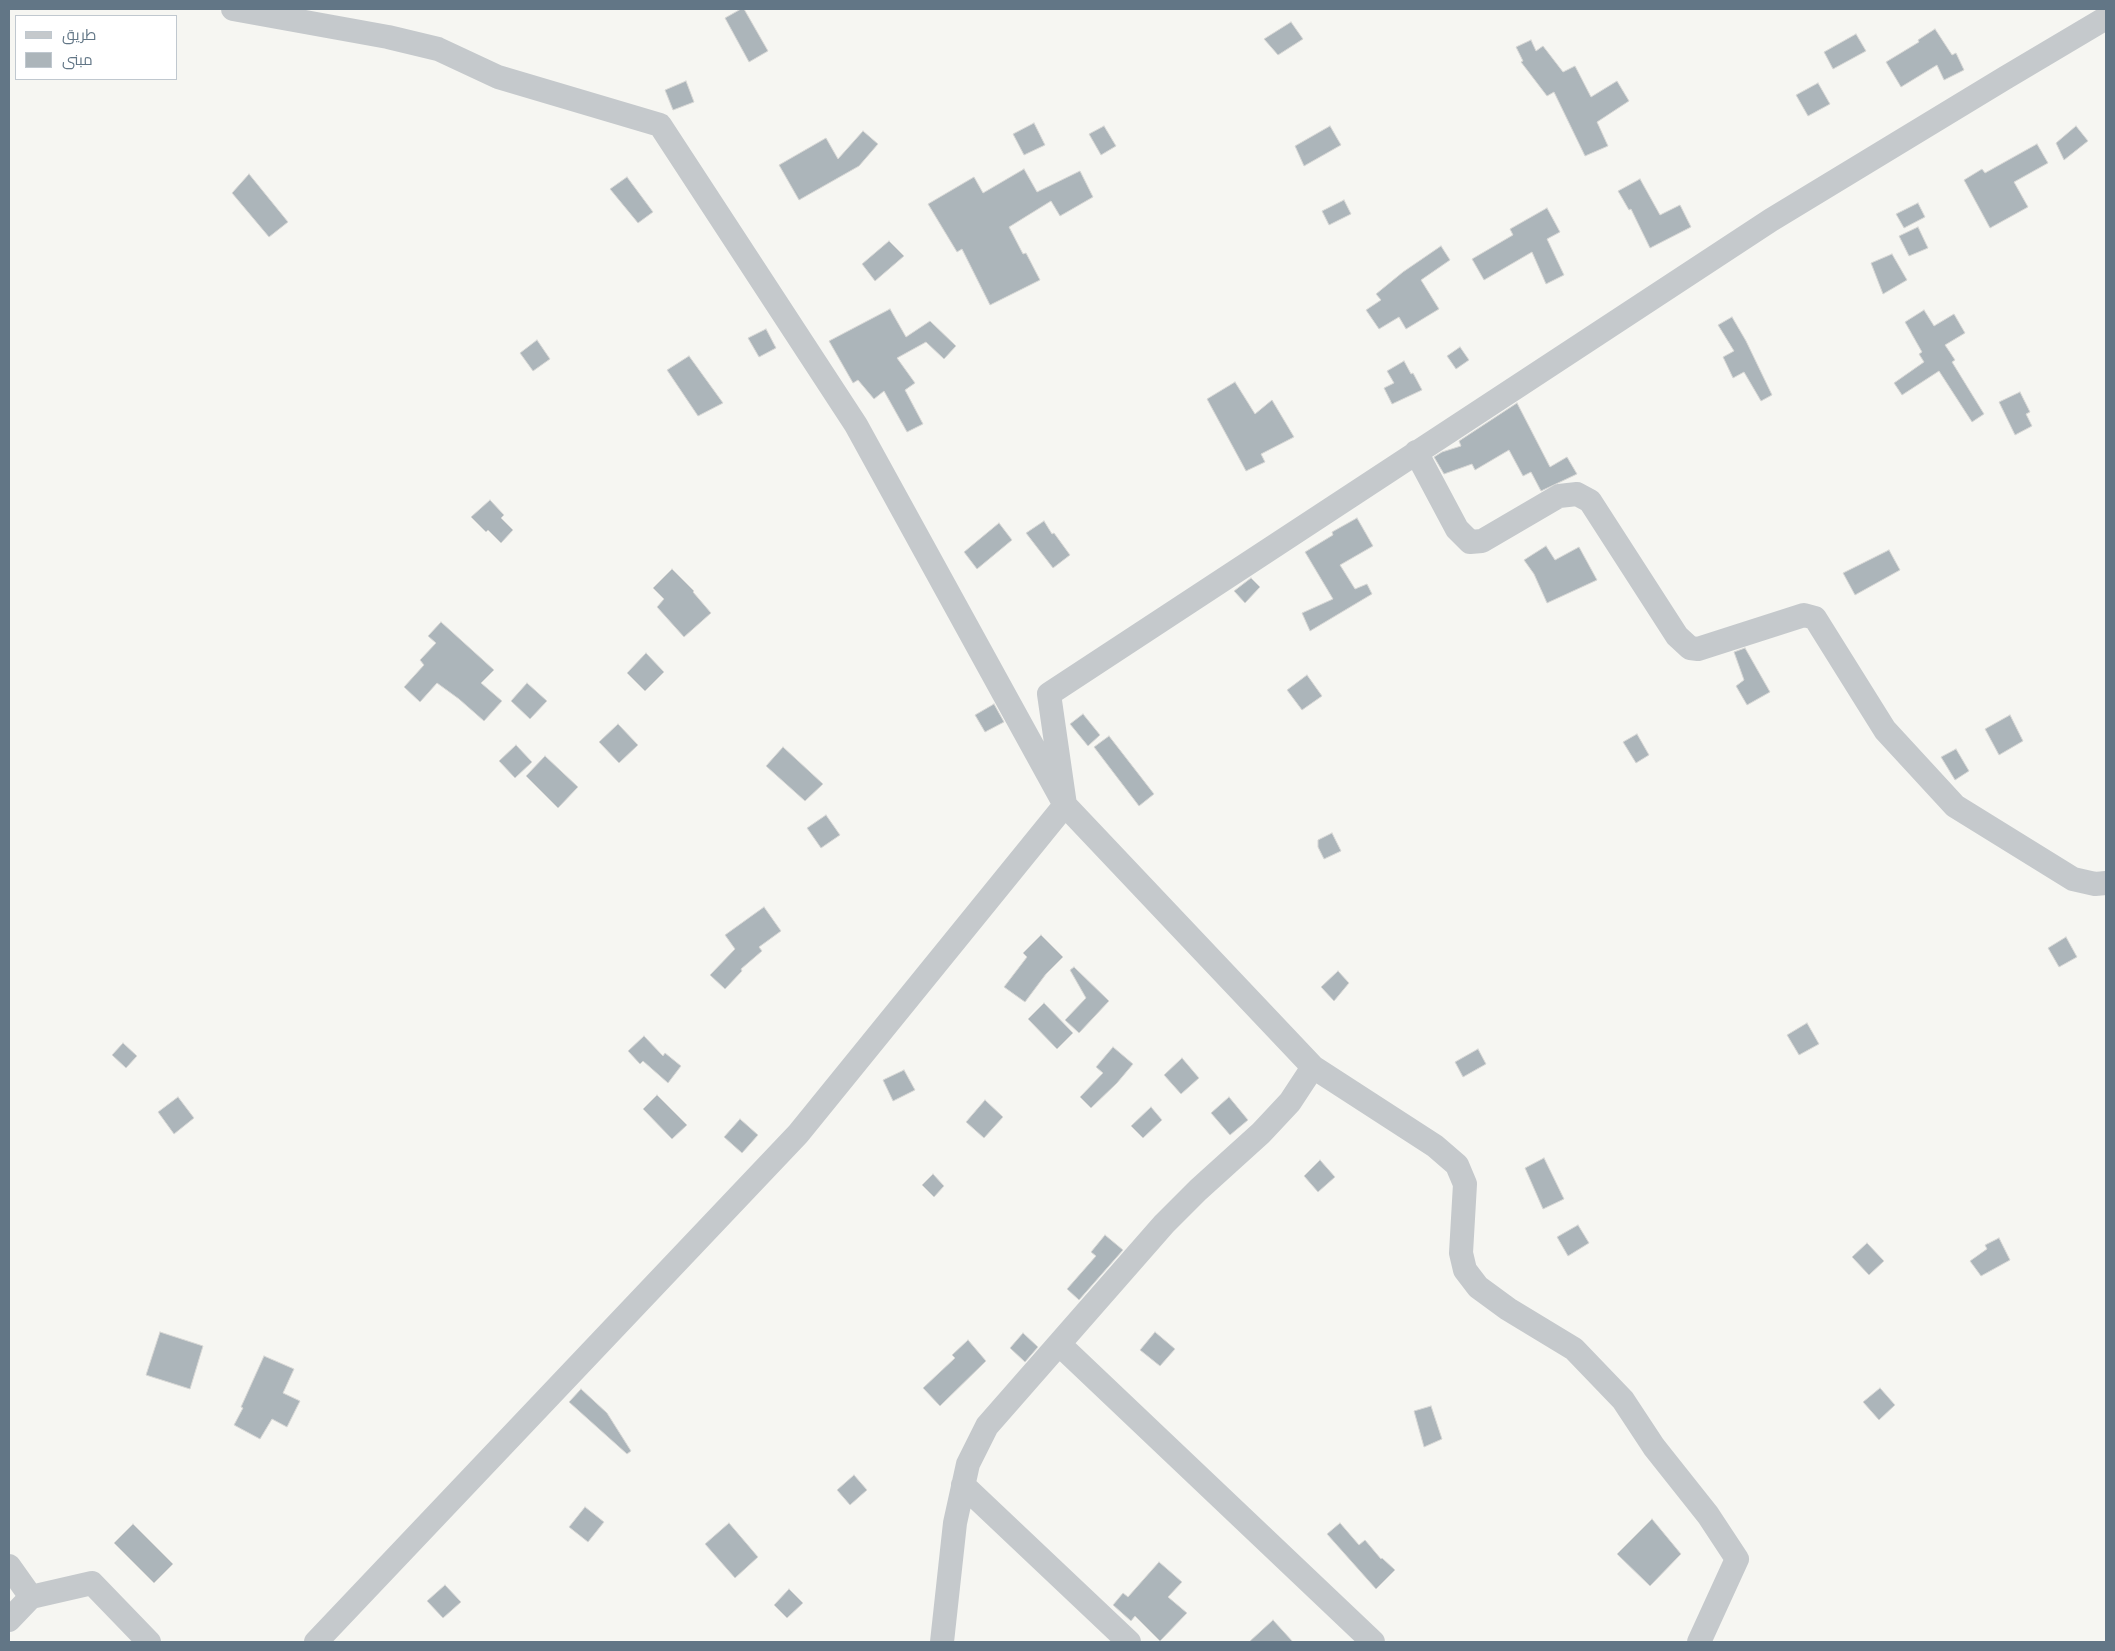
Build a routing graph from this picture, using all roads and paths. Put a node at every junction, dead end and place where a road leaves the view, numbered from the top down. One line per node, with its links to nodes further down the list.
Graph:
1 (232, 9): 4 (street)
2 (2106, 18): 3 (street)
3 (1416, 452): 4 (street); 5 (street)
4 (1065, 805): 6 (street); 13 (street)
5 (2106, 883)
6 (1314, 1067): 7 (street); 17 (street)
7 (1059, 1344): 8 (street); 16 (street)
8 (963, 1485): 14 (street); 15 (street)
9 (9, 1566): 10 (street)
10 (31, 1597): 11 (street); 12 (street)
11 (9, 1620)
12 (149, 1642)
13 (316, 1642)
14 (942, 1642)
15 (1129, 1642)
16 (1373, 1642)
17 (1699, 1642)

